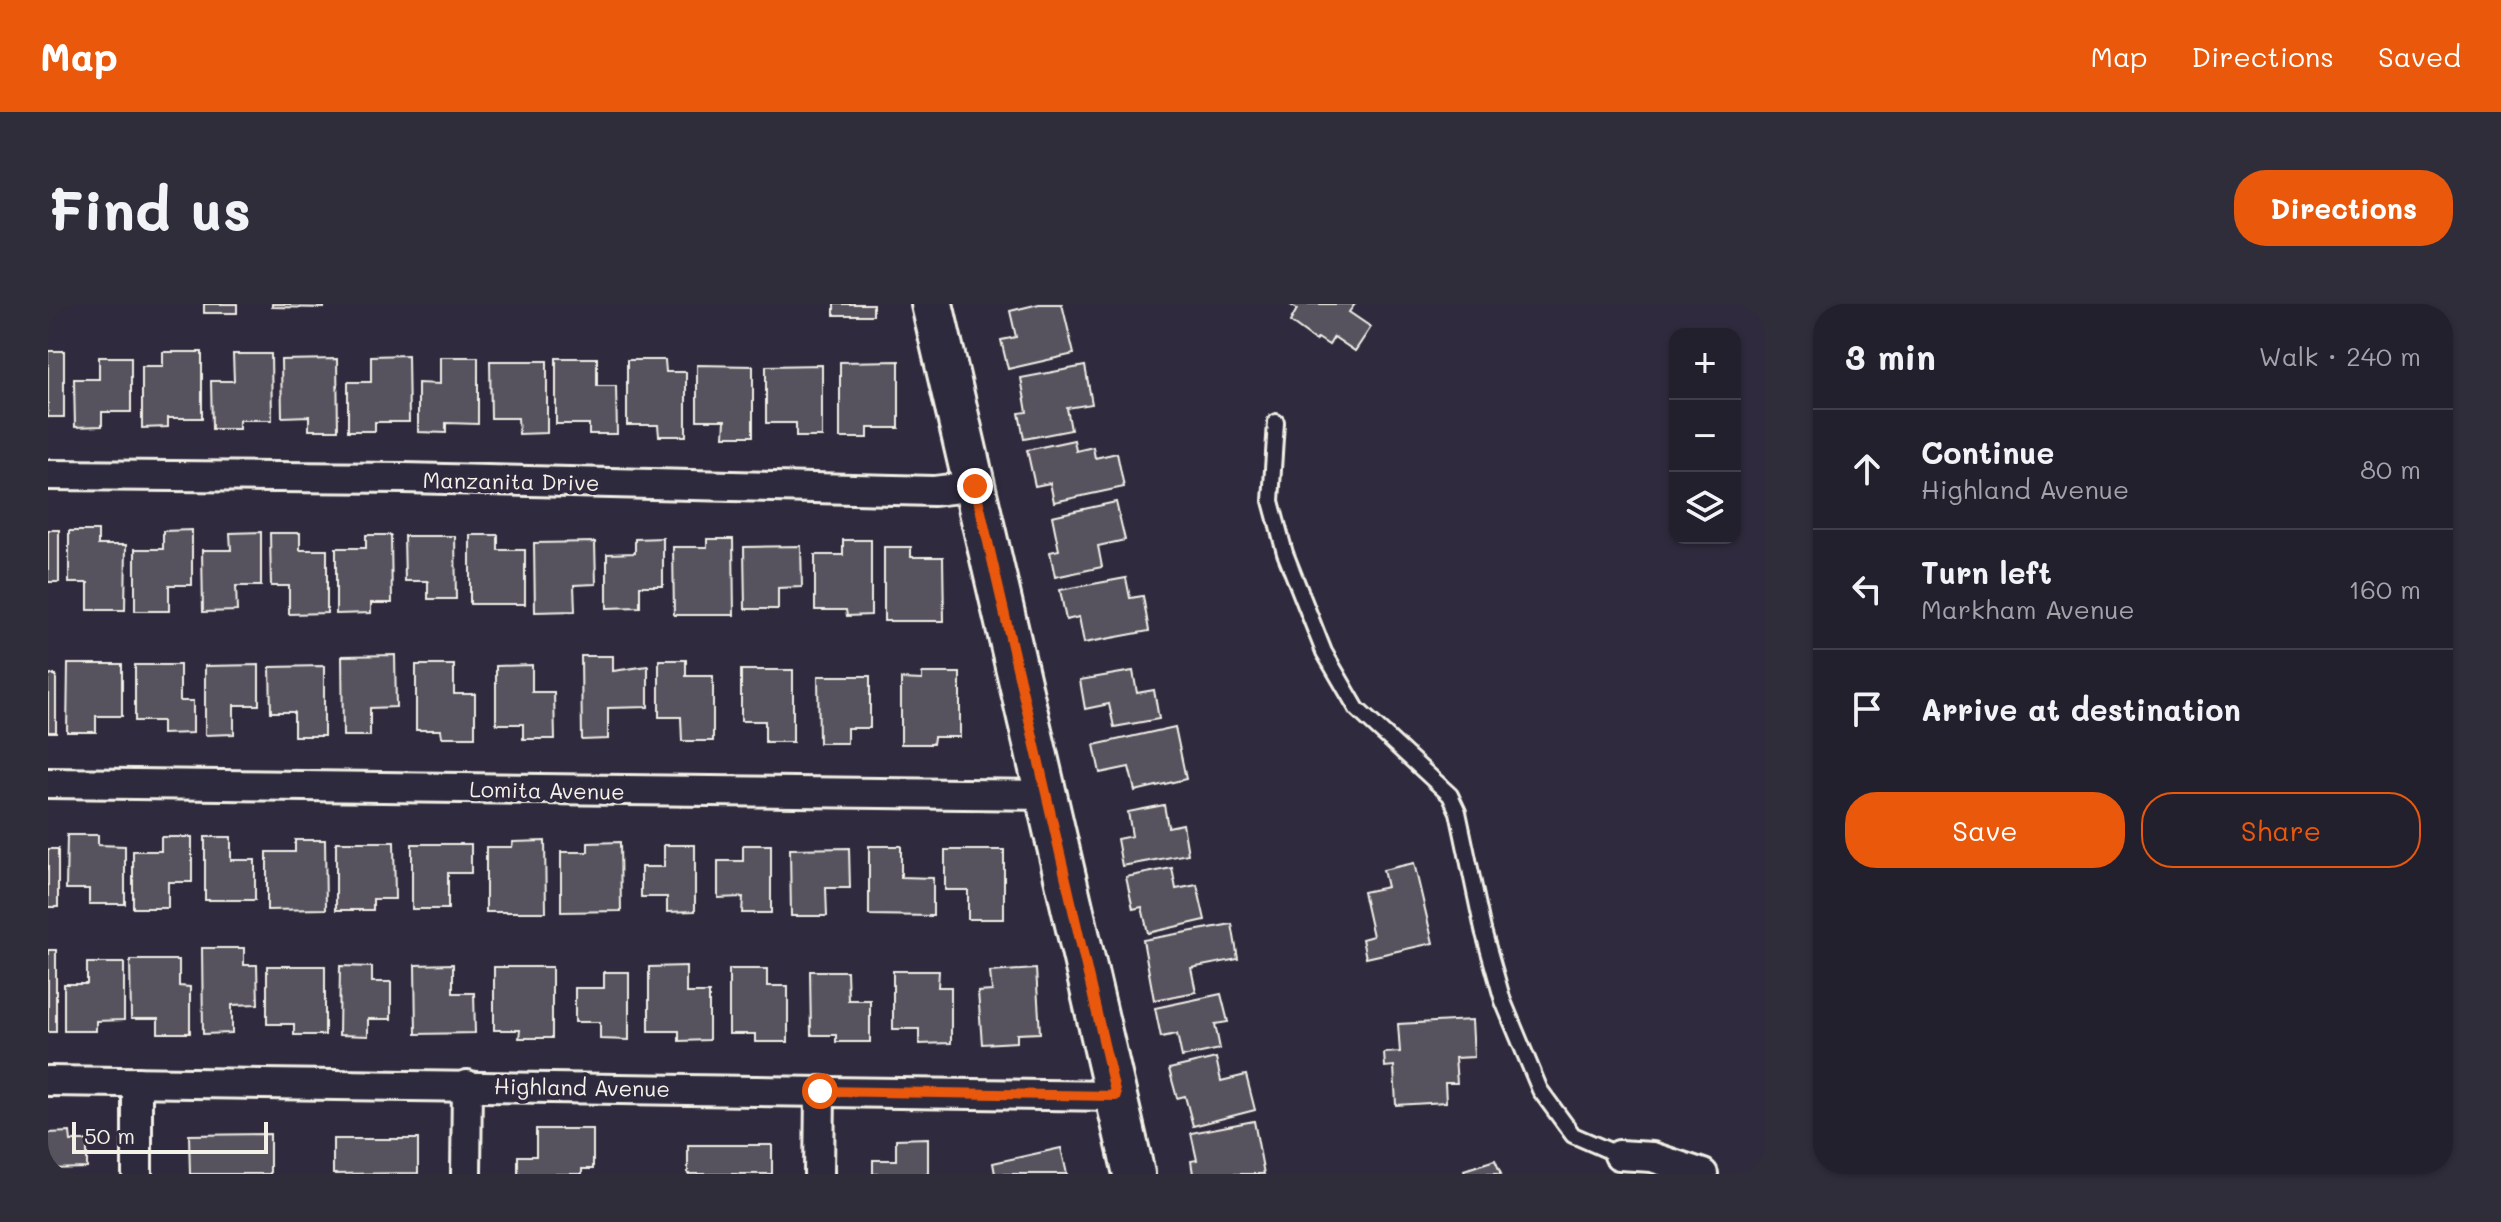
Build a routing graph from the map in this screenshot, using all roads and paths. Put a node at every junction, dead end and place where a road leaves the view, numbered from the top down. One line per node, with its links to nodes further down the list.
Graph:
1 (932, 304): 4 (street)
2 (1276, 422): 12 (lane)
3 (48, 475): 4 (street, Manzanita Drive)
4 (975, 486): 6 (street)
5 (48, 783): 6 (street, Lomita Avenue)
6 (1045, 795): 11 (street)
7 (48, 1081): 8 (street, Highland Avenue)
8 (137, 1082): 9 (street, Highland Avenue); 13 (street)
9 (467, 1085): 10 (street, Highland Avenue); 14 (street)
10 (820, 1091): 11 (street, Highland Avenue); 15 (street)
11 (1116, 1096): 16 (street)
12 (1619, 1155): 17 (street)
13 (137, 1174)
14 (466, 1174)
15 (819, 1174)
16 (1134, 1174)
17 (1703, 1174)

